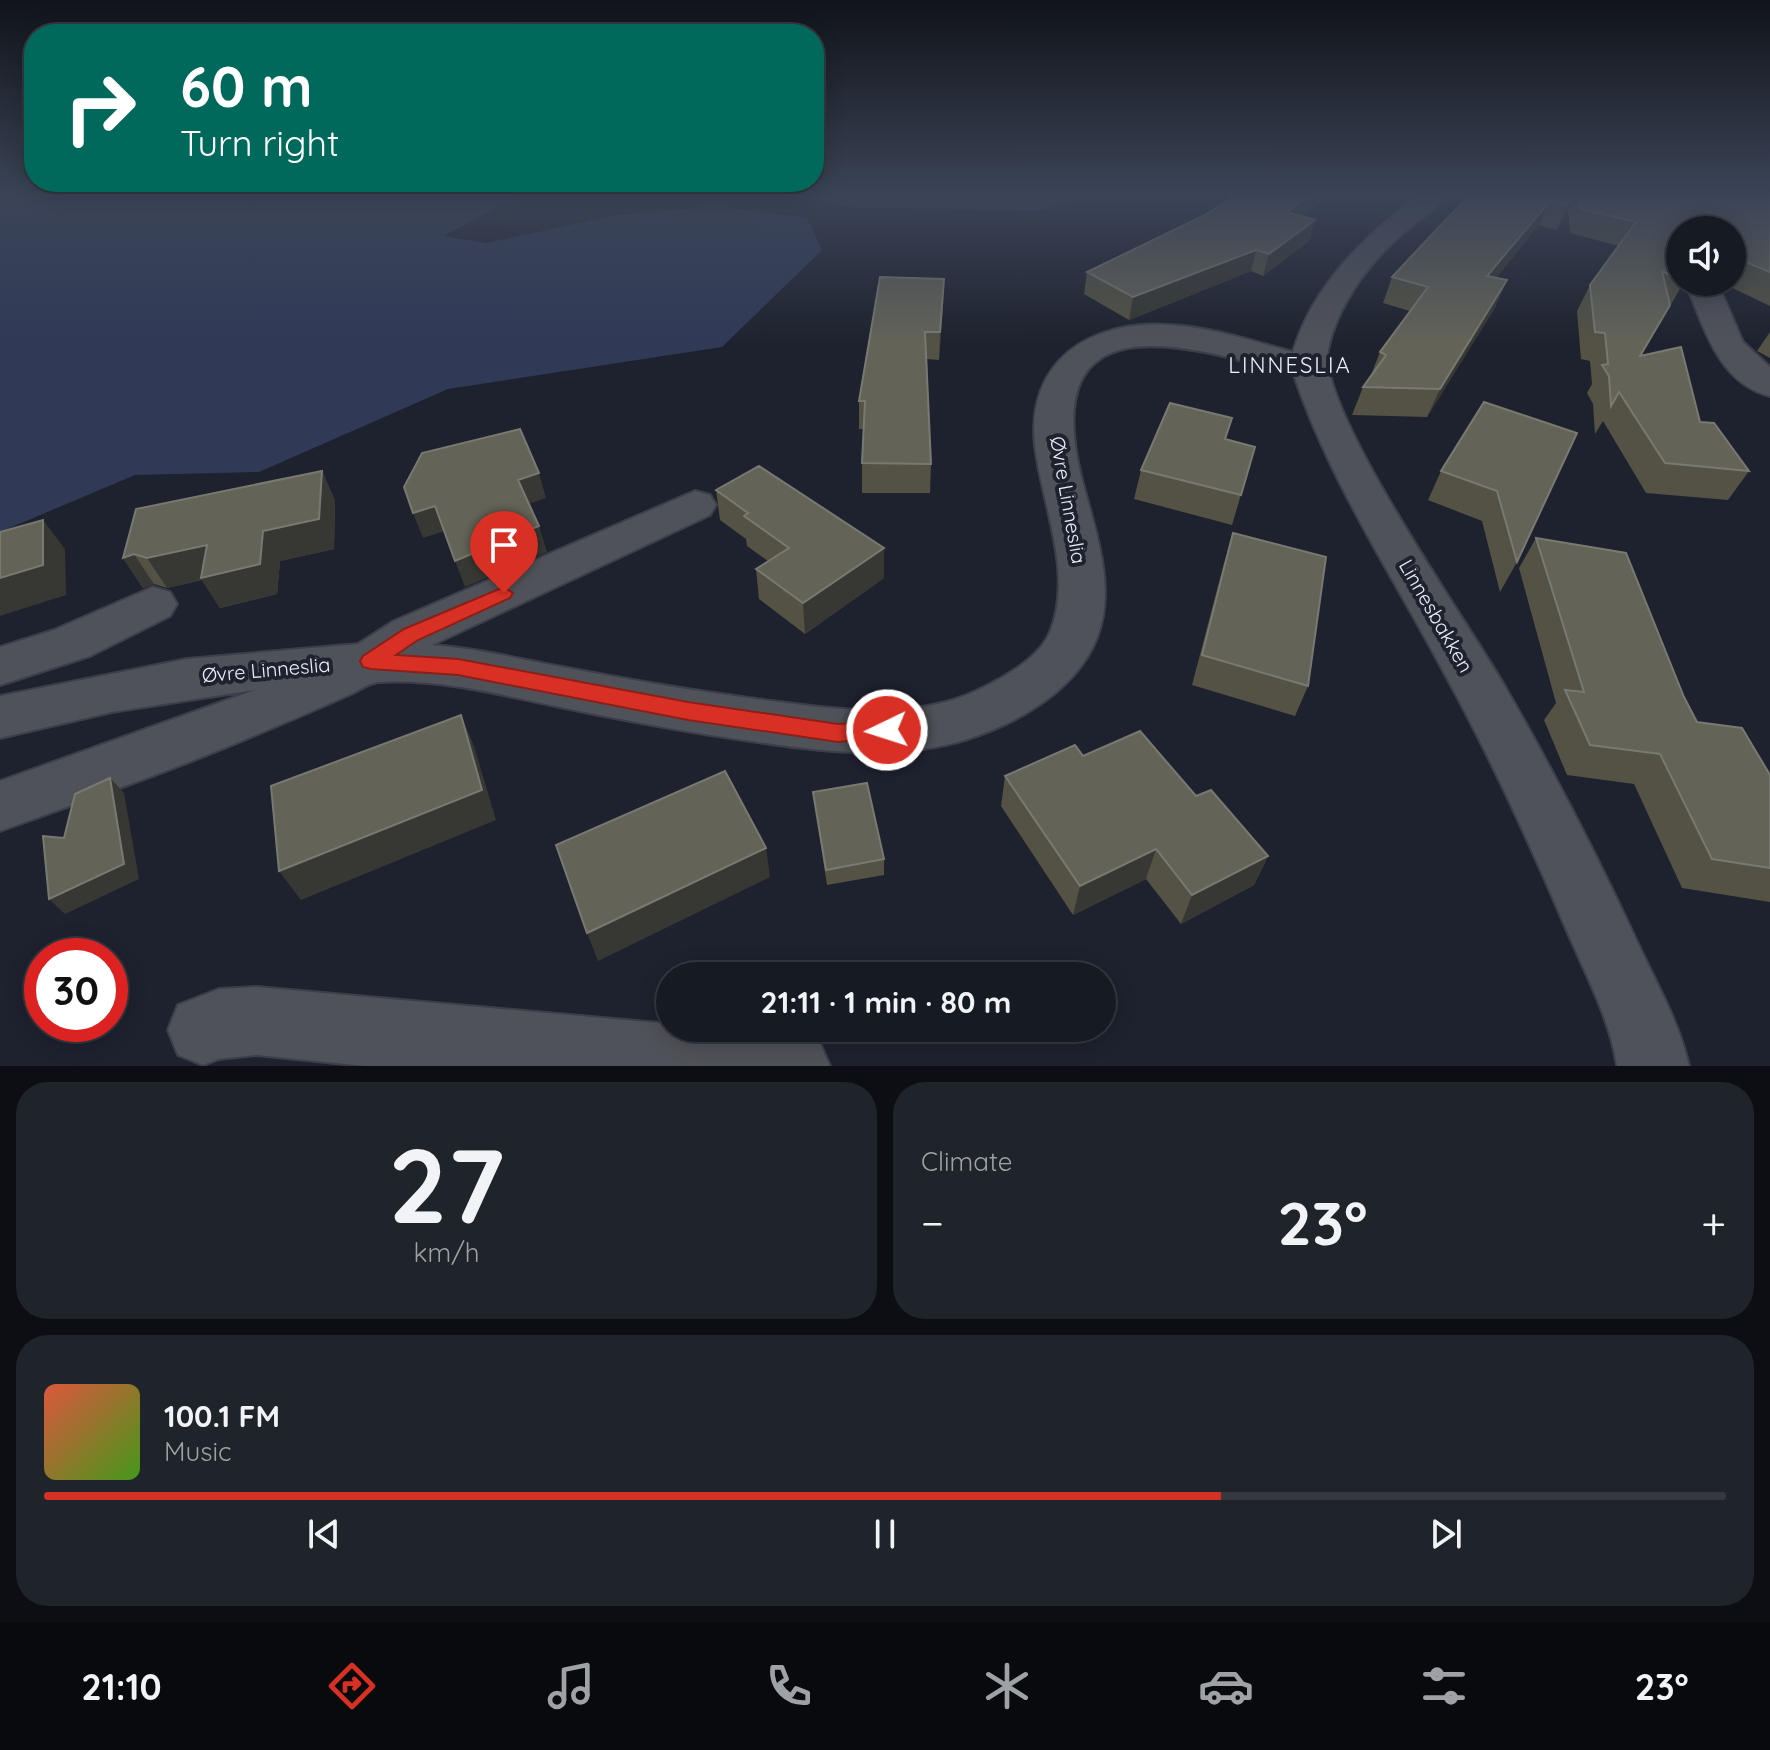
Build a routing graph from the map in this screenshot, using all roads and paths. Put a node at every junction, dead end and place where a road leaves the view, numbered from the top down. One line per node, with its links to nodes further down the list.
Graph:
1 (1375, 244): 3 (street)
2 (1708, 296): 4 (street)
3 (1309, 368): 7 (street, Øvre Linneslia); 13 (street, Linnesbakken)
4 (1770, 385)
5 (695, 505): 7 (street)
6 (153, 604): 8 (street)
7 (371, 661): 9 (street, Øvre Linneslia); 10 (street)
8 (0, 666)
9 (0, 717)
10 (0, 806)
11 (203, 1030): 12 (street)
12 (794, 1066)
13 (1653, 1066)

